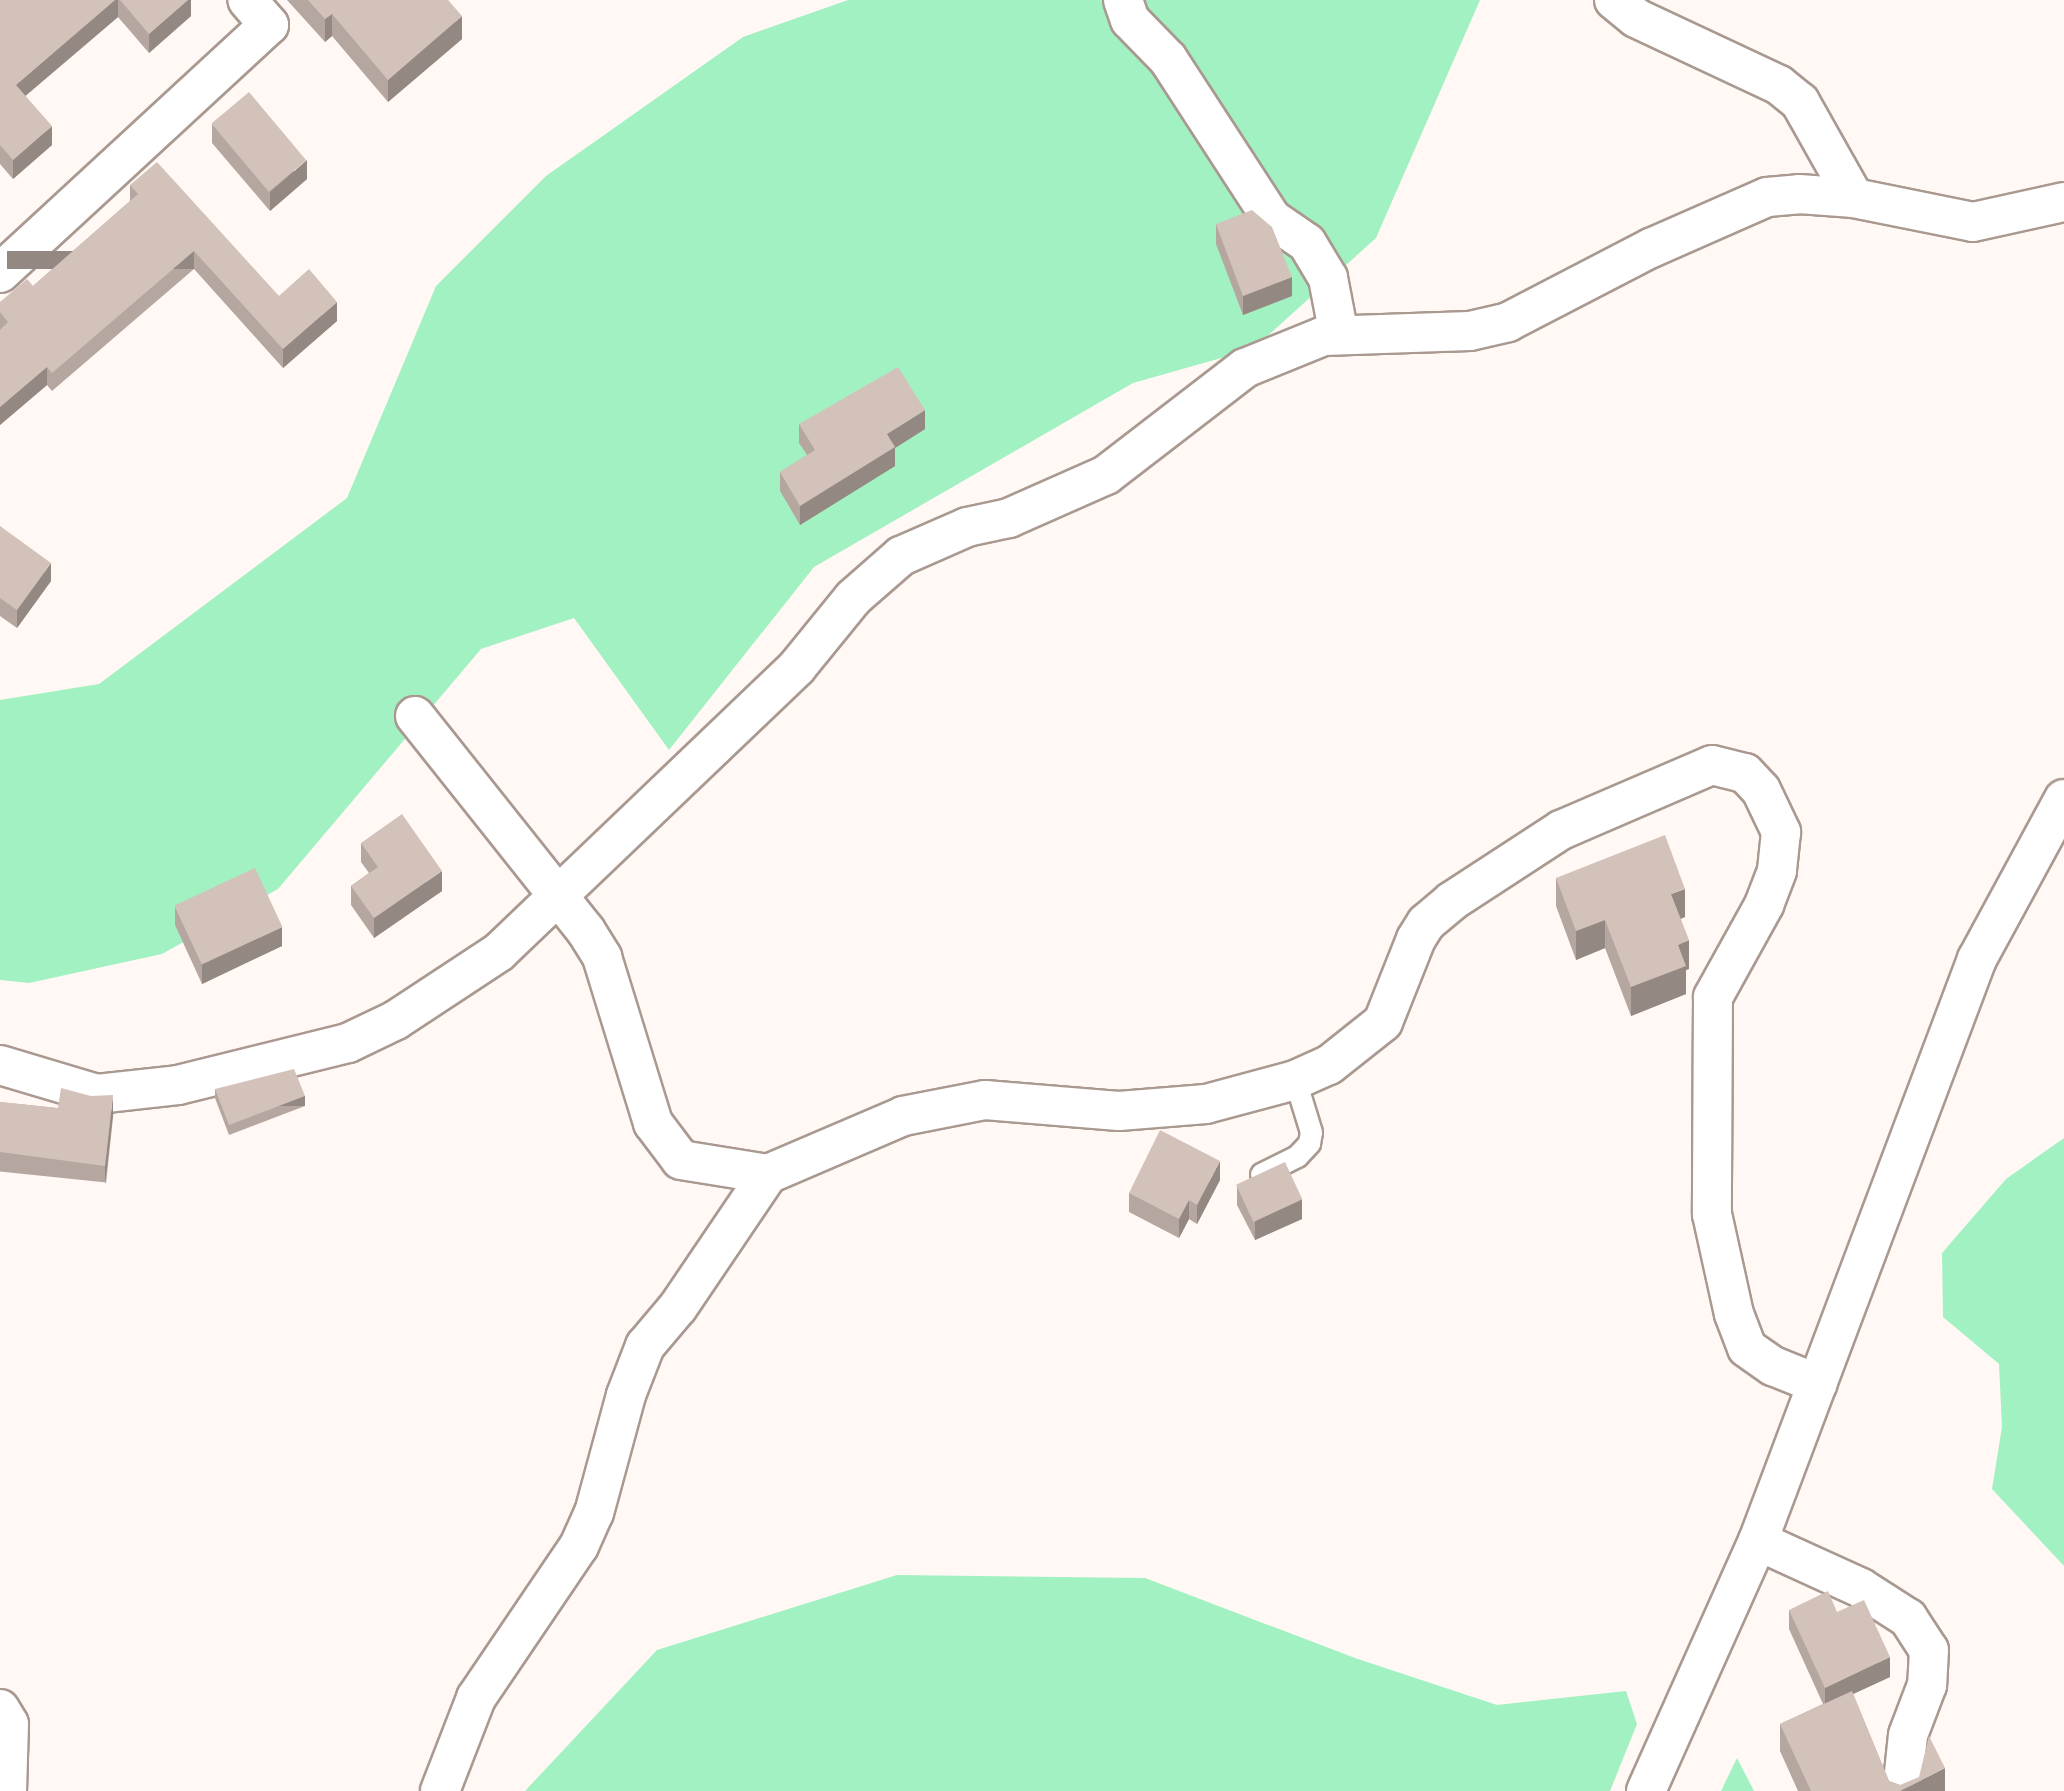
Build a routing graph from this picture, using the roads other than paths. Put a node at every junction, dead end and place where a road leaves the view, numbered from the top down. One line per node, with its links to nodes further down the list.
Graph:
1 (247, 0): 6 (street)
2 (1123, 0): 7 (street)
3 (1614, 0): 4 (street)
4 (1854, 198): 5 (street); 7 (street)
5 (2064, 202)
6 (0, 273)
7 (1339, 335): 10 (street)
8 (415, 716): 10 (street)
9 (2064, 799): 15 (street)
10 (557, 899): 11 (street); 13 (street)
11 (0, 1065)
12 (1295, 1080): 13 (street); 14 (lane); 15 (street)
13 (768, 1174): 19 (street)
14 (1238, 1186)
15 (1818, 1384): 16 (street)
16 (1758, 1541): 20 (street); 21 (street)
17 (0, 1709): 18 (street)
18 (7, 1791)
19 (440, 1791)
20 (1646, 1791)
21 (1902, 1791)

